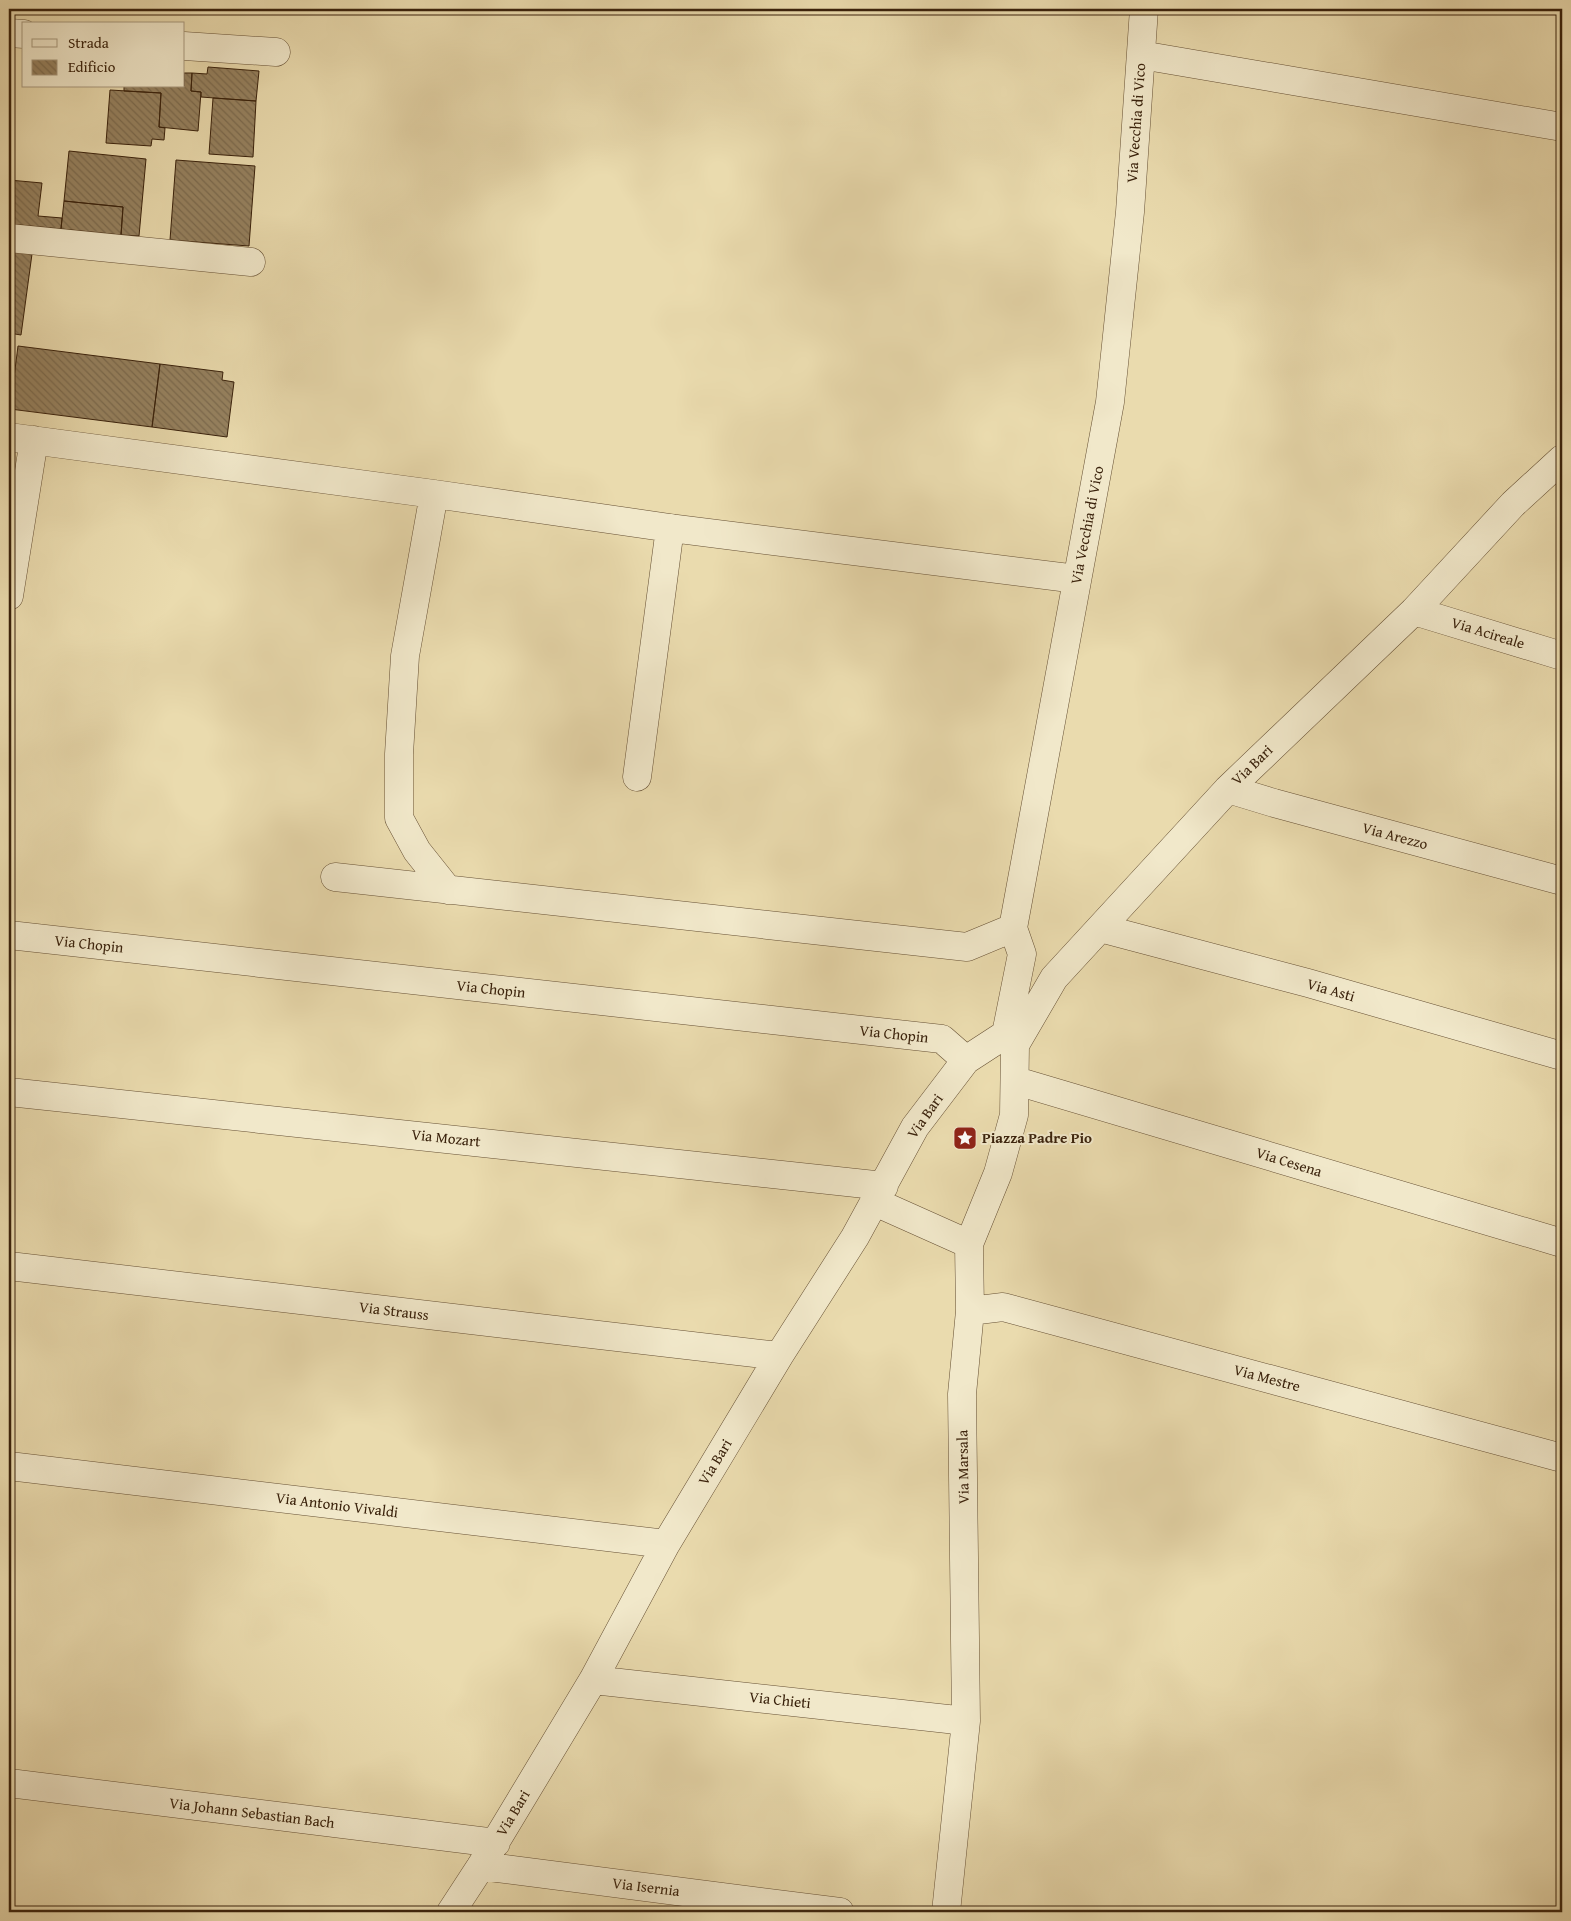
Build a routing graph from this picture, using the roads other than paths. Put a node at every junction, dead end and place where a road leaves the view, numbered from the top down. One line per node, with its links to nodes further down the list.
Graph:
1 (1144, 9): 6 (street, Via Vecchia di Vico)
2 (9, 33): 3 (street)
3 (22, 34)
4 (185, 46): 5 (street)
5 (276, 52)
6 (1142, 55): 7 (street); 14 (street, Via Vecchia di Vico)
7 (1562, 127)
8 (9, 238): 9 (street)
9 (251, 262)
10 (22, 439): 12 (street); 15 (street)
11 (1562, 459): 16 (street, Via Bari)
12 (434, 494): 13 (street); 22 (street)
13 (670, 528): 14 (street); 18 (street)
14 (1077, 579): 23 (street, Via Vecchia di Vico)
15 (9, 596)
16 (1414, 611): 17 (street, Via Acireale); 19 (street, Via Bari)
17 (1562, 656)
18 (636, 777)
19 (1228, 789): 21 (street, Via Arezzo); 24 (street, Via Bari)
20 (335, 877): 22 (street)
21 (1562, 881)
22 (448, 890): 23 (street)
23 (1013, 928): 26 (street, Via Vecchia di Vico)
24 (1100, 928): 26 (street, Via Bari); 27 (street, Via Asti)
25 (9, 935): 28 (street, Via Chopin)
26 (1011, 1040): 28 (street, Via Bari); 29 (street, Via Marsala)
27 (1562, 1056)
28 (966, 1060): 31 (street, Via Bari)
29 (1016, 1081): 32 (street, Via Cesena); 33 (street, Via Marsala)
30 (9, 1092): 31 (street, Via Mozart)
31 (879, 1194): 33 (street, Via Mozart); 36 (street, Via Bari)
32 (1562, 1242)
33 (969, 1244): 35 (street, Via Marsala)
34 (9, 1266): 36 (street, Via Strauss)
35 (970, 1311): 37 (street, Via Mestre); 41 (street, Via Marsala)
36 (779, 1356): 39 (street, Via Bari)
37 (1562, 1458)
38 (9, 1466): 39 (street, Via Antonio Vivaldi)
39 (666, 1544): 40 (street, Via Bari)
40 (593, 1680): 41 (street, Via Chieti); 43 (street, Via Bari)
41 (966, 1721): 47 (street, Via Marsala)
42 (9, 1783): 43 (street, Via Johann Sebastian Bach)
43 (496, 1843): 44 (street, Via Bari)
44 (482, 1866): 45 (street, Via Bari); 46 (street, Via Isernia)
45 (451, 1912)
46 (840, 1912)
47 (946, 1912)

